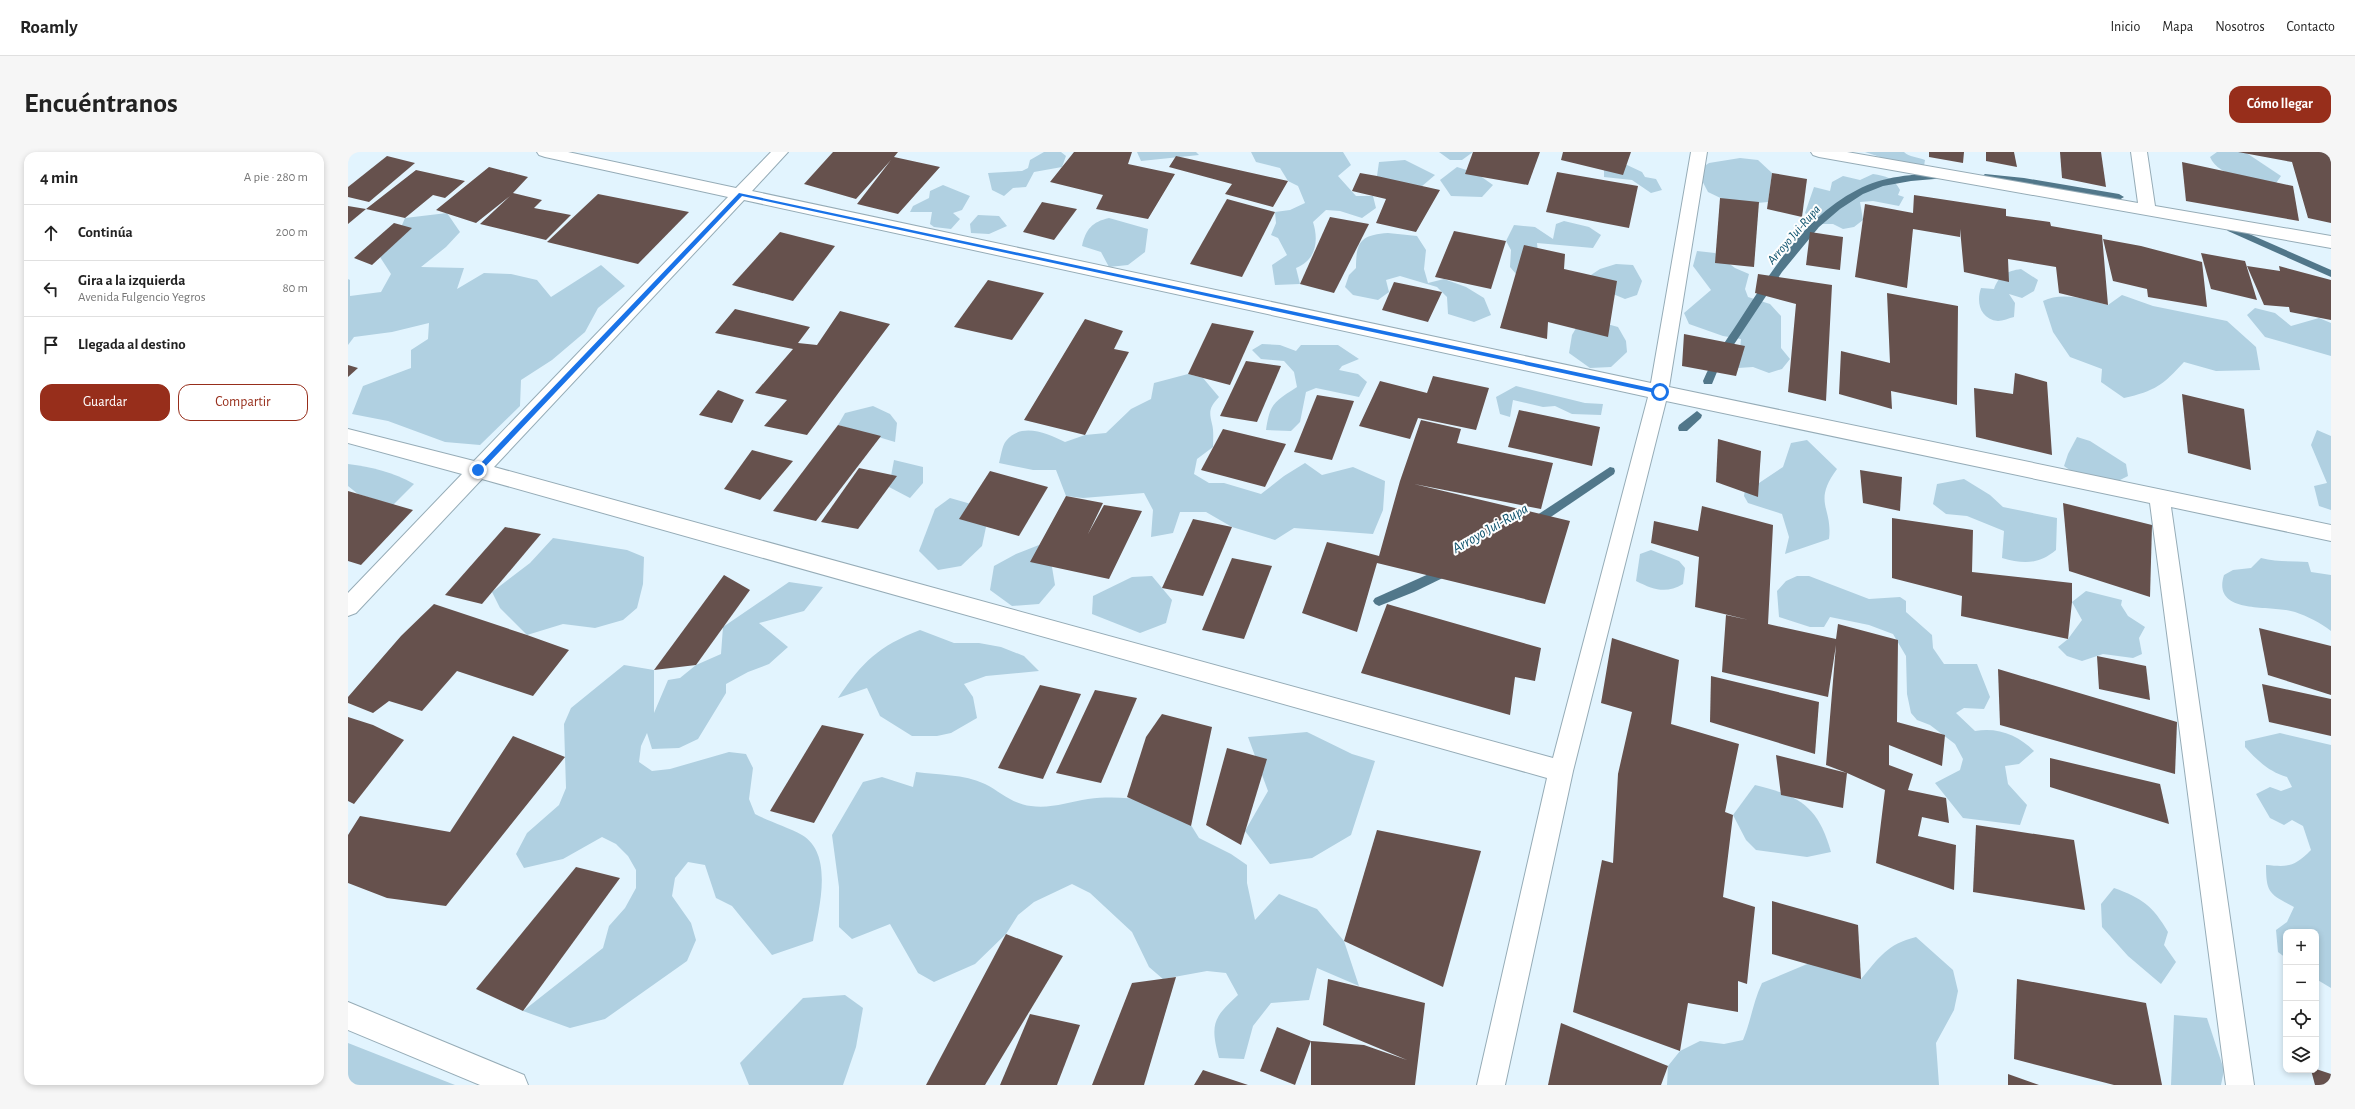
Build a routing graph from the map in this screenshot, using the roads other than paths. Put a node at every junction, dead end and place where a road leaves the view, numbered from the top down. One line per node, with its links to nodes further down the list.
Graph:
1 (545, 152): 6 (street)
2 (780, 152): 6 (street)
3 (1699, 152): 9 (street)
4 (1819, 152): 7 (street)
5 (2139, 152): 7 (street)
6 (741, 194): 9 (street); 11 (street)
7 (2147, 209): 8 (street)
8 (2331, 242)
9 (1660, 392): 12 (street); 15 (street)
10 (348, 436): 11 (street)
11 (478, 470): 14 (street); 15 (street)
12 (2160, 497): 13 (street); 19 (street)
13 (2331, 533)
14 (348, 607)
15 (1561, 771): 18 (street)
16 (348, 1016): 17 (street)
17 (514, 1085)
18 (1491, 1085)
19 (2240, 1085)

